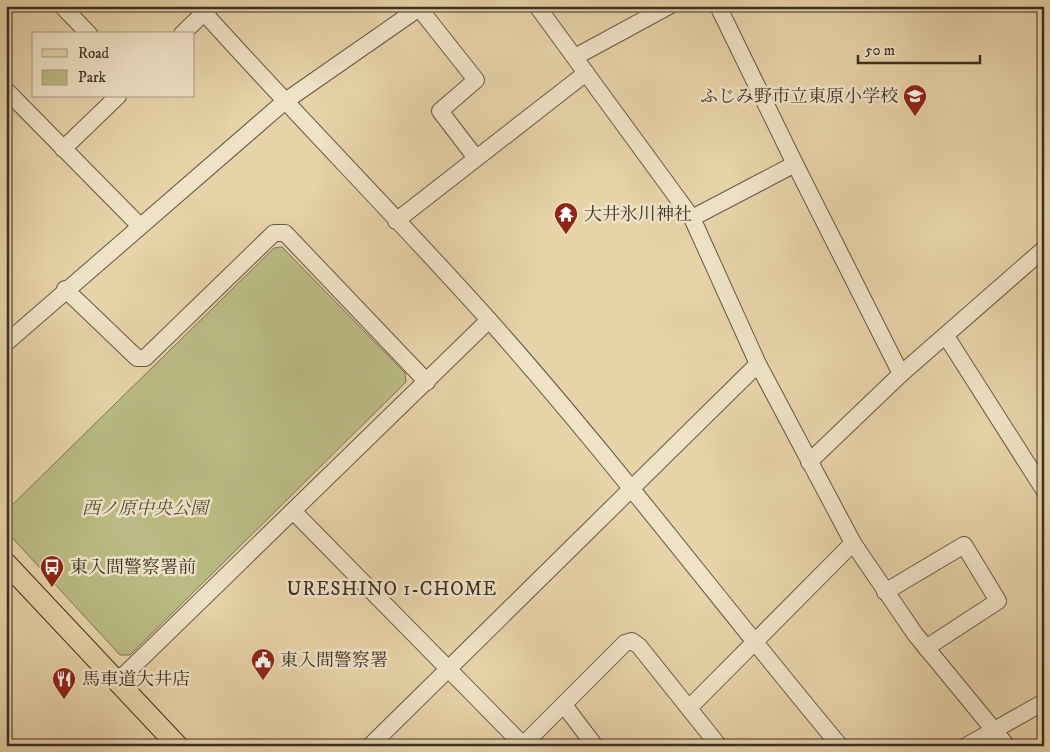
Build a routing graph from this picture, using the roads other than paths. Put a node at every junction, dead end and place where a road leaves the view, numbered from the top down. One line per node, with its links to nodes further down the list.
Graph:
1 (62, 6): 7 (street)
2 (537, 6): 9 (street)
3 (669, 6): 9 (street)
4 (718, 6): 16 (street)
5 (420, 7): 13 (street); 15 (street)
6 (204, 8): 8 (street); 13 (street)
7 (87, 32)
8 (184, 32)
9 (575, 57): 10 (street)
10 (586, 73): 15 (street); 17 (street)
11 (6, 90): 14 (street)
12 (116, 98): 14 (street)
13 (284, 102): 18 (street); 19 (street)
14 (64, 148): 19 (street)
15 (476, 158): 18 (street)
16 (795, 164): 17 (street); 26 (street)
17 (692, 218): 25 (street)
18 (396, 220): 22 (street)
19 (139, 225): 21 (street)
20 (1044, 249): 23 (street)
21 (65, 290): 24 (street); 27 (street)
22 (489, 320): 27 (street); 29 (street)
23 (946, 336): 26 (street); 30 (street)
24 (6, 343)
25 (758, 364): 28 (street); 29 (street)
26 (901, 374): 28 (street)
27 (427, 382): 31 (street)
28 (809, 462): 32 (street)
29 (631, 488): 35 (street); 37 (street)
30 (1044, 490)
31 (292, 512): 37 (street); 38 (street)
32 (853, 543): 34 (street); 35 (street)
33 (6, 563): 38 (main road)
34 (885, 592): 36 (street); 36 (street)
35 (754, 642): 41 (street); 48 (street)
36 (926, 648): 42 (street)
37 (449, 669): 43 (street); 45 (street)
38 (118, 681): 44 (main road)
39 (1044, 702): 42 (street)
40 (564, 706): 41 (street); 43 (street); 46 (street)
41 (690, 708): 47 (street)
42 (996, 731): 49 (street); 50 (street)
43 (523, 745)
44 (178, 746)
45 (370, 746)
46 (595, 746)
47 (719, 746)
48 (840, 746)
49 (966, 746)
50 (1007, 746)

